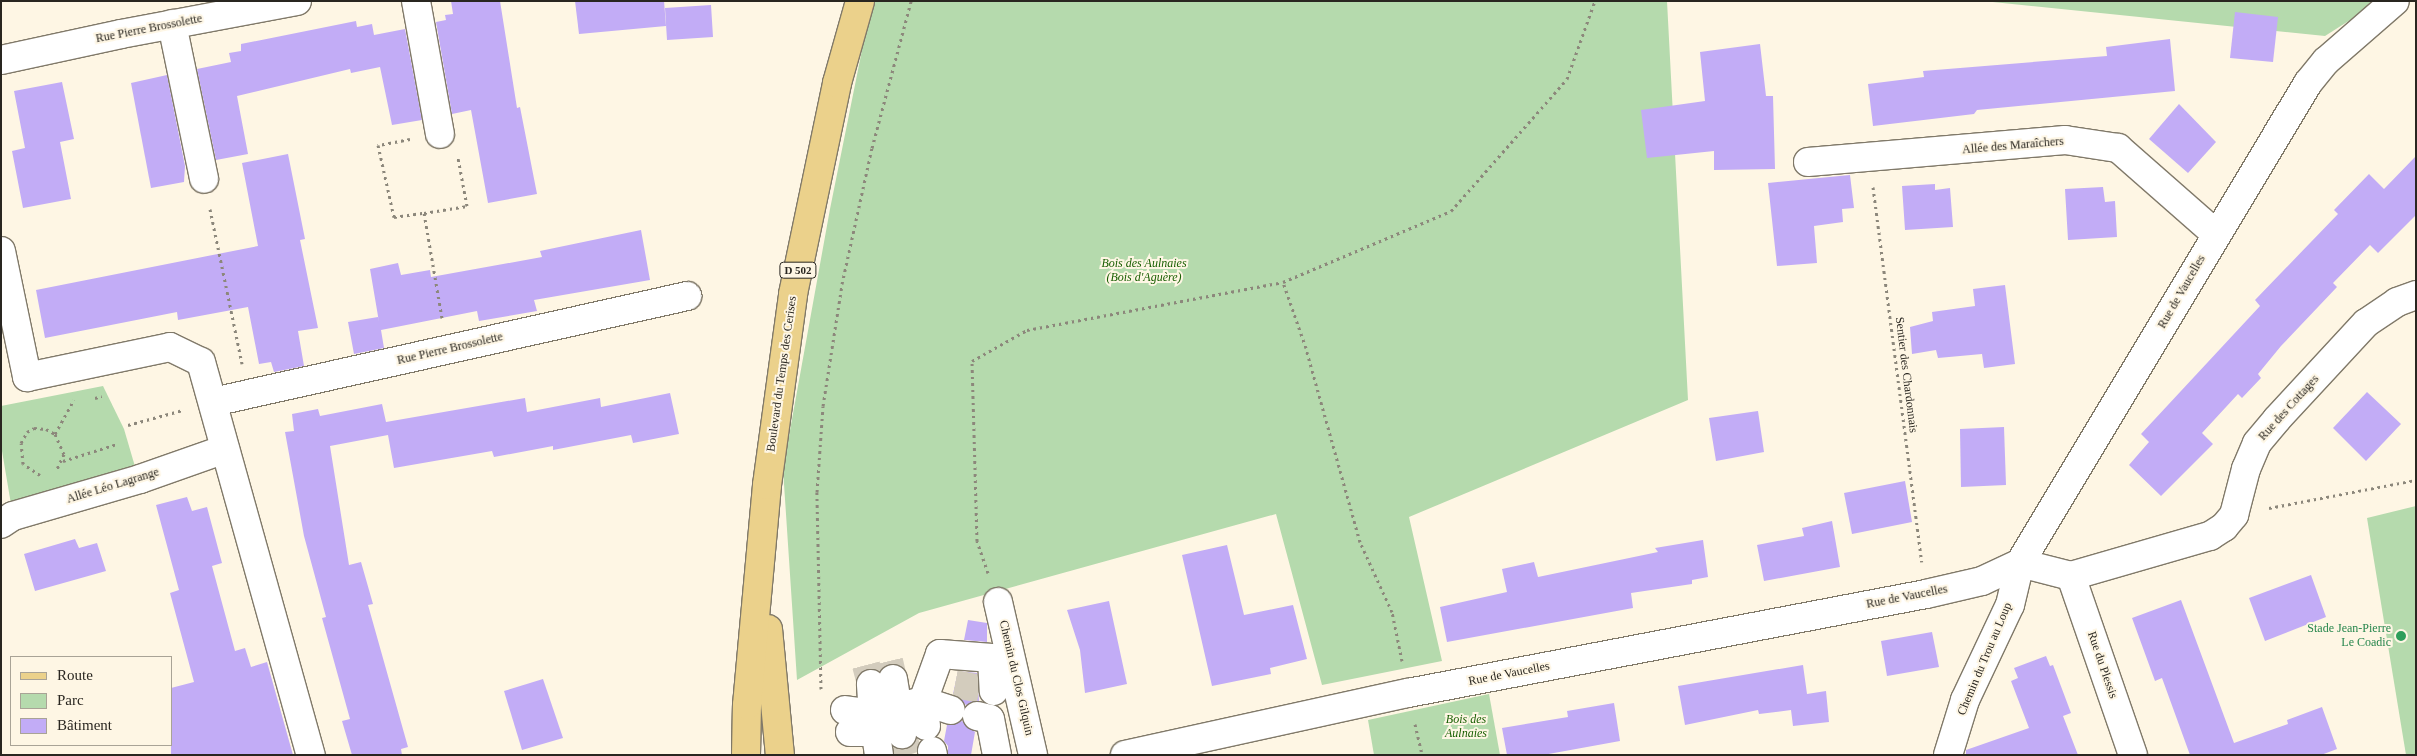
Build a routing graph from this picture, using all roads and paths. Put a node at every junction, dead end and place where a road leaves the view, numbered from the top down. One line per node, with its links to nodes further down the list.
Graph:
1 (297, 1): 7 (street, Rue Pierre Brossolette)
2 (416, 1): 9 (street)
3 (860, 1): 34 (main road, Boulevard du Temps des Cerises / D 502)
4 (912, 1): 41 (path)
5 (1595, 1): 17 (path)
6 (2393, 3): 14 (street, Rue de Vaucelles)
7 (172, 24): 8 (street, Rue Pierre Brossolette); 12 (street)
8 (1, 60)
9 (440, 134): 13 (path); 13 (path)
10 (1870, 159): 11 (street, Allée des Maraîchers); 14 (street, Allée des Maraîchers); 37 (path, Sentier des Chardonnais)
11 (1808, 162)
12 (204, 179): 22 (path)
13 (424, 213): 20 (path)
14 (2216, 234): 35 (street, Rue de Vaucelles)
15 (1, 251): 21 (street)
16 (1294, 280): 17 (path)
17 (1283, 282): 38 (path); 39 (path)
18 (2416, 295): 32 (street, Rue des Cottages)
19 (687, 296): 20 (street, Rue Pierre Brossolette)
20 (448, 350): 22 (street, Rue Pierre Brossolette)
21 (70, 368): 23 (street); 25 (path)
22 (248, 393): 23 (street, Rue Pierre Brossolette)
23 (213, 402): 24 (path); 27 (street)
24 (128, 424)
25 (55, 434): 28 (path); 29 (path)
26 (117, 444): 28 (path)
27 (225, 449): 33 (street, Allée Léo Lagrange); 44 (street)
28 (63, 461): 30 (path)
29 (45, 474)
30 (51, 474)
31 (2416, 480): 32 (path)
32 (2234, 515): 36 (street)
33 (1, 524)
34 (763, 544): 45 (main road, Boulevard du Temps des Cerises / D 502); 46 (main road, Boulevard du Temps des Cerises / D 502)
35 (2020, 563): 36 (street); 37 (street, Rue de Vaucelles); 51 (street, Chemin du Trou au Loup)
36 (2071, 576): 52 (street, Rue du Plessis)
37 (1926, 594): 49 (street, Rue de Vaucelles)
38 (998, 602): 48 (street, Chemin du Clos Gilquin)
39 (1401, 656)
40 (882, 682): 42 (street)
41 (822, 696)
42 (923, 717): 47 (street)
43 (1417, 733): 50 (path)
44 (311, 755)
45 (746, 755)
46 (780, 755)
47 (997, 755)
48 (1033, 755)
49 (1125, 755)
50 (1422, 755)
51 (1948, 755)
52 (2133, 755)

